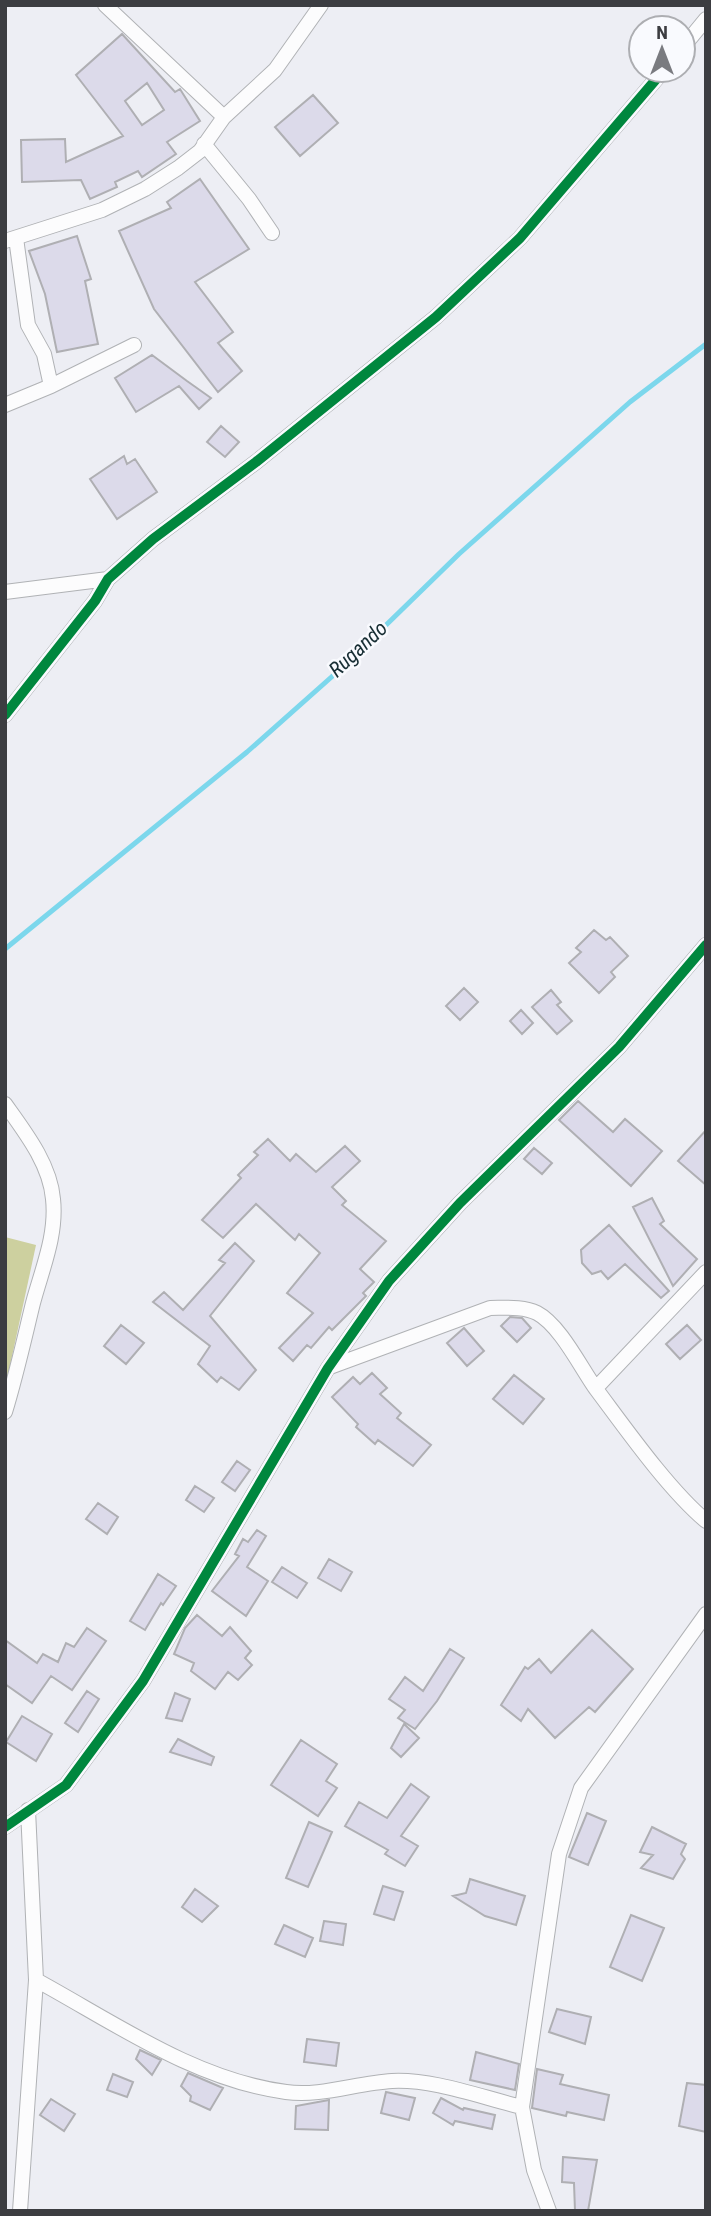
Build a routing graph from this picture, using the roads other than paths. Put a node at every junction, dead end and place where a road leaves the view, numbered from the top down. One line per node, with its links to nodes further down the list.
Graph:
1 (105, 5): 4 (street)
2 (321, 5): 4 (street)
3 (652, 84): 11 (street)
4 (224, 117): 5 (street)
5 (204, 144): 6 (street); 7 (street)
6 (272, 233)
7 (11, 240): 9 (street)
8 (134, 345): 9 (street)
9 (51, 386): 10 (street)
10 (5, 405)
11 (108, 579): 12 (street); 13 (street)
12 (5, 592)
13 (5, 715)
14 (706, 945): 17 (street)
15 (5, 1104): 19 (street)
16 (706, 1272): 18 (street)
17 (328, 1368): 18 (street); 22 (street)
18 (596, 1388): 20 (street)
19 (5, 1412)
20 (706, 1521)
21 (706, 1614): 25 (street)
22 (29, 1810): 23 (street); 24 (street)
23 (5, 1827)
24 (36, 1980): 25 (street); 26 (street)
25 (522, 2107): 27 (street)
26 (20, 2211)
27 (549, 2211)

